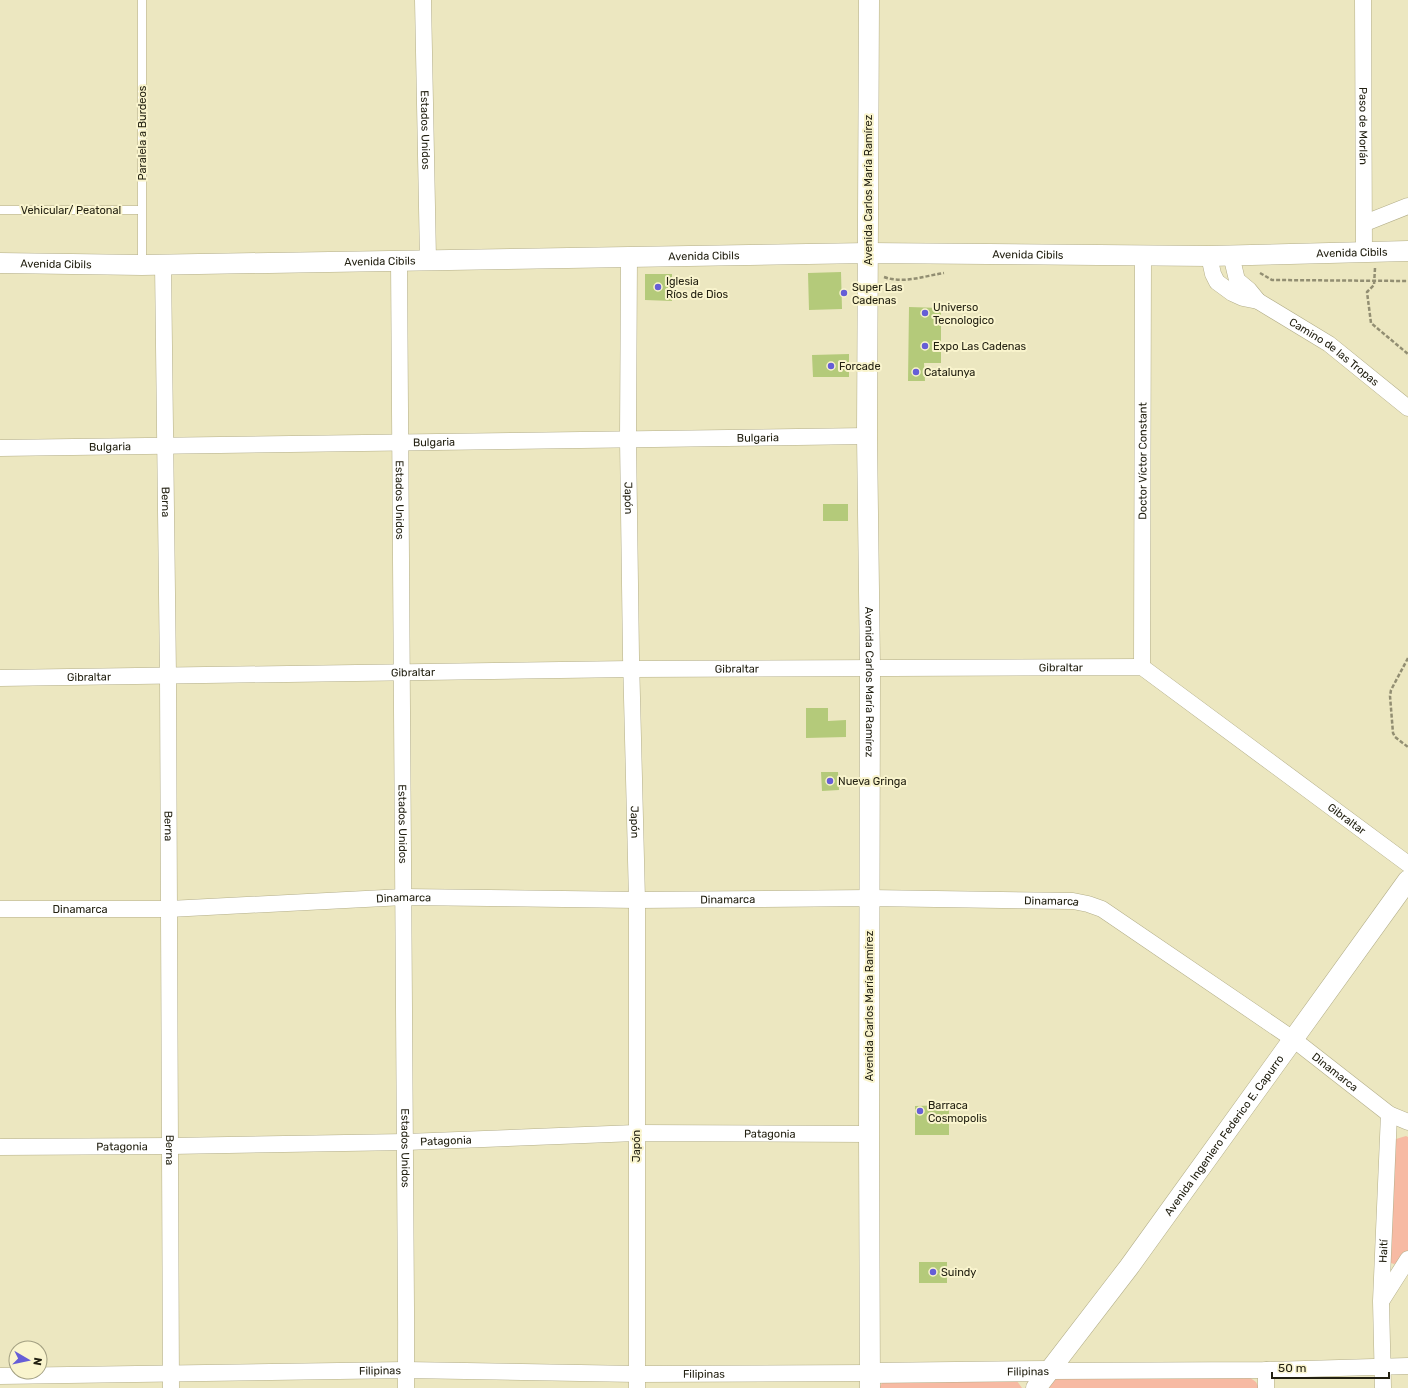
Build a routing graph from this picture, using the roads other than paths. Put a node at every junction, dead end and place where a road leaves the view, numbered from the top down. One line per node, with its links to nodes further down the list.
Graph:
1 (142, 0): 7 (lane, Paralela a Burdeos)
2 (423, 0): 16 (street, Estados Unidos)
3 (868, 0): 11 (street, Avenida Carlos María Ramírez)
4 (1363, 0): 8 (street, Paso de Morlán)
5 (1408, 206): 8 (street)
6 (0, 210): 7 (lane, Vehicular/ Peatonal)
7 (142, 210): 20 (lane, Paralela a Burdeos)
8 (1365, 223): 9 (street, Paso de Morlán)
9 (1370, 252): 10 (street, Avenida Cibils); 13 (street, Avenida Cibils)
10 (1408, 252)
11 (868, 253): 12 (street, Avenida Cibils); 14 (street, Avenida Cibils); 23 (street, Avenida Carlos María Ramírez)
12 (1143, 255): 15 (street, Avenida Cibils); 28 (street, Doctor Víctor Constant)
13 (1231, 255): 15 (street, Avenida Cibils); 21 (street, Camino de las Tropas)
14 (629, 256): 16 (street, Avenida Cibils); 24 (street, Japón)
15 (1209, 256): 21 (street, Camino de las Tropas)
16 (428, 259): 17 (street, Avenida Cibils)
17 (399, 260): 19 (street, Avenida Cibils); 25 (street, Estados Unidos)
18 (0, 263): 20 (street, Avenida Cibils)
19 (163, 264): 20 (street, Avenida Cibils); 26 (street, Berna)
20 (142, 265)
21 (1258, 301): 22 (street, Camino de las Tropas)
22 (1408, 408)
23 (867, 436): 24 (street, Bulgaria); 29 (street, Avenida Carlos María Ramírez)
24 (628, 439): 25 (street, Bulgaria); 30 (street, Japón)
25 (399, 443): 26 (street, Bulgaria); 31 (street, Estados Unidos)
26 (164, 446): 27 (street, Bulgaria); 32 (street, Berna)
27 (0, 448)
28 (1142, 667): 29 (street, Gibraltar); 34 (street, Gibraltar)
29 (870, 668): 30 (street, Gibraltar); 37 (street, Avenida Carlos María Ramírez)
30 (631, 669): 31 (street, Gibraltar); 38 (street, Japón)
31 (402, 671): 32 (street, Gibraltar); 36 (street, Estados Unidos)
32 (168, 676): 33 (street, Gibraltar); 40 (street, Berna)
33 (0, 678)
34 (1408, 864)
35 (1408, 880): 41 (street, Avenida Ingeniero Federico E. Capurro)
36 (404, 897): 38 (street, Dinamarca); 40 (street, Dinamarca); 46 (street, Estados Unidos)
37 (870, 898): 38 (street, Dinamarca); 41 (street, Dinamarca); 45 (street, Avenida Carlos María Ramírez)
38 (637, 900): 44 (street, Japón)
39 (0, 909): 40 (street, Dinamarca)
40 (169, 909): 47 (street, Berna)
41 (1292, 1039): 42 (street, Dinamarca); 55 (street, Avenida Ingeniero Federico E. Capurro)
42 (1389, 1114): 43 (street, Dinamarca); 50 (street, Haití)
43 (1408, 1122)
44 (636, 1133): 45 (street, Patagonia); 46 (street, Patagonia); 58 (street, Japón)
45 (869, 1134): 59 (street, Avenida Carlos María Ramírez)
46 (406, 1142): 47 (street, Patagonia); 53 (street, Estados Unidos)
47 (171, 1146): 48 (street, Patagonia); 57 (street, Berna)
48 (0, 1147)
49 (1408, 1259): 50 (street)
50 (1381, 1301): 52 (street, Haití)
51 (1408, 1366): 52 (street, Filipinas)
52 (1383, 1367): 54 (street, Filipinas); 63 (street, Haití)
53 (406, 1370): 57 (street, Filipinas); 58 (street, Filipinas); 60 (street, Estados Unidos)
54 (1266, 1370): 55 (street, Filipinas); 62 (street)
55 (1049, 1371): 59 (street, Filipinas); 61 (street, Avenida Ingeniero Federico E. Capurro)
56 (0, 1376): 57 (street, Filipinas)
57 (171, 1380)
58 (637, 1381): 59 (street, Filipinas)
59 (870, 1381)
60 (406, 1388)
61 (1036, 1388)
62 (1266, 1388)
63 (1383, 1388)

